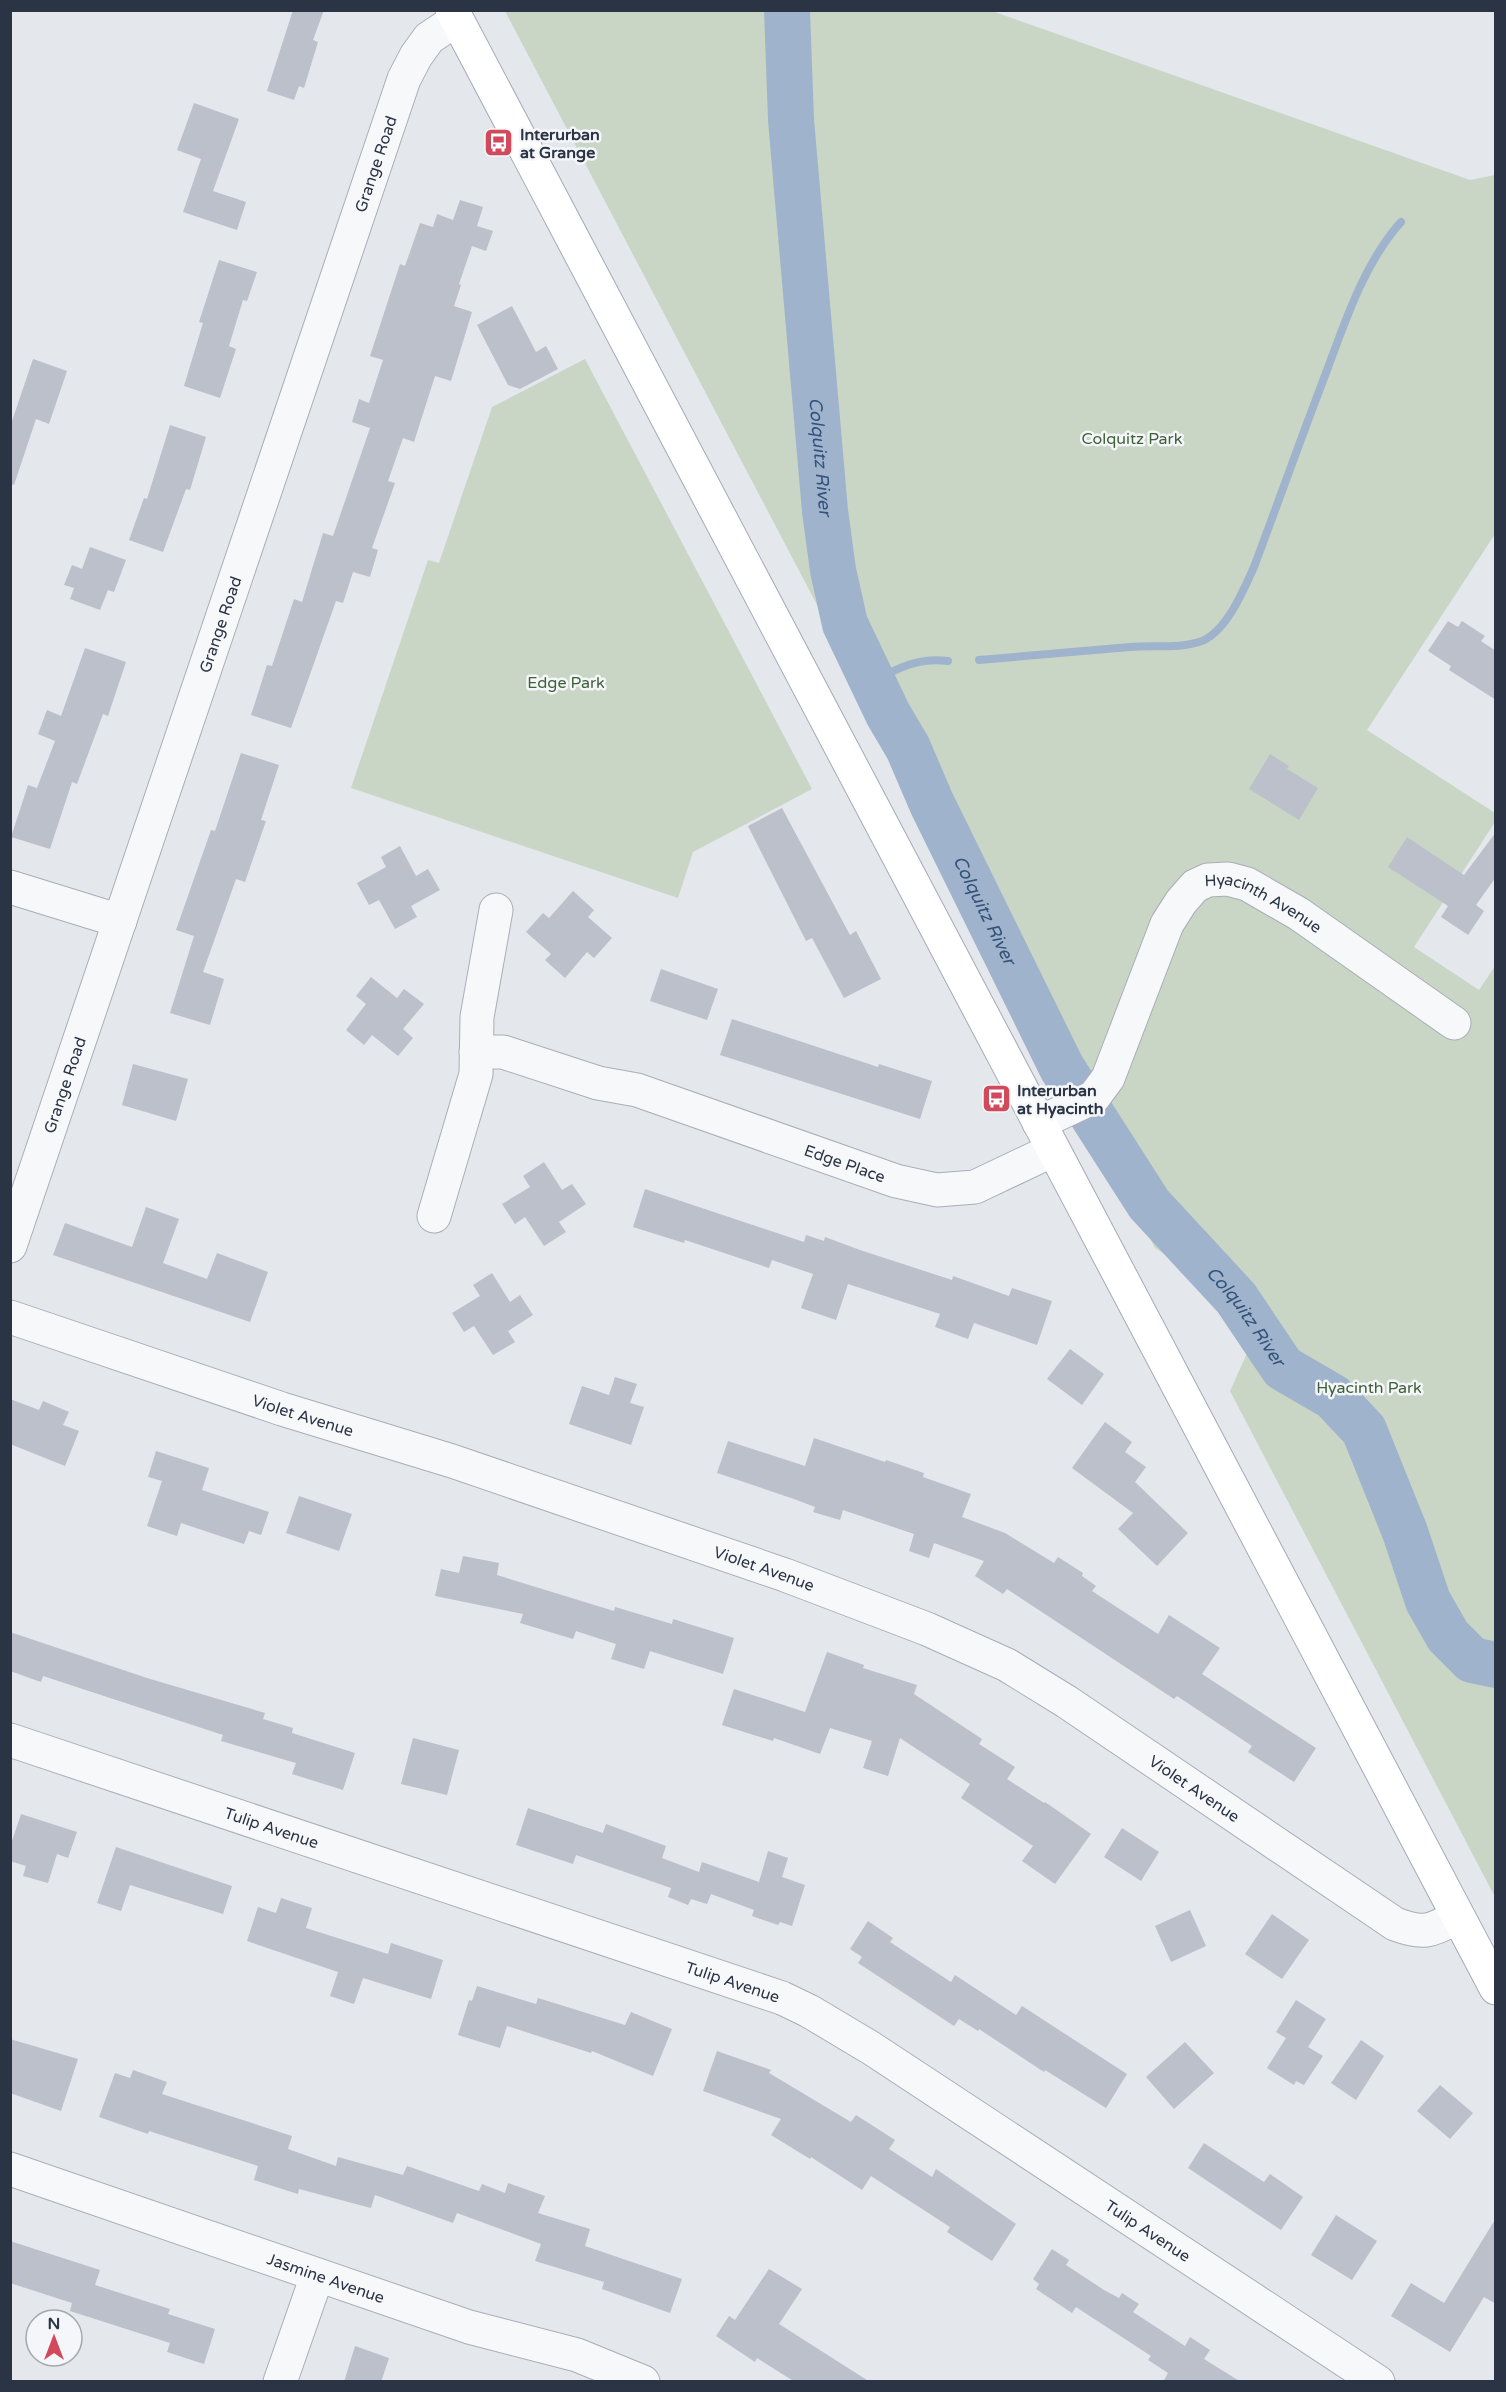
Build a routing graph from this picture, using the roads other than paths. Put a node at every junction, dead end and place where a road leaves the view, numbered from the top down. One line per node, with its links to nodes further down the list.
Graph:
1 (454, 15): 4 (street, Grange Road); 7 (main road)
2 (10, 887): 4 (street)
3 (496, 910): 6 (street)
4 (120, 921): 9 (street, Grange Road)
5 (1454, 1023): 7 (street, Hyacinth Avenue)
6 (476, 1052): 7 (street, Edge Place); 8 (street)
7 (1046, 1136): 12 (main road)
8 (434, 1216)
9 (10, 1246)
10 (10, 1317): 12 (street, Violet Avenue)
11 (10, 1740): 18 (street, Tulip Avenue)
12 (1457, 1917): 13 (main road)
13 (1496, 1988)
14 (10, 2169): 15 (street, Jasmine Avenue)
15 (317, 2276): 16 (street); 17 (street, Jasmine Avenue)
16 (280, 2382)
17 (643, 2382)
18 (1378, 2382)

